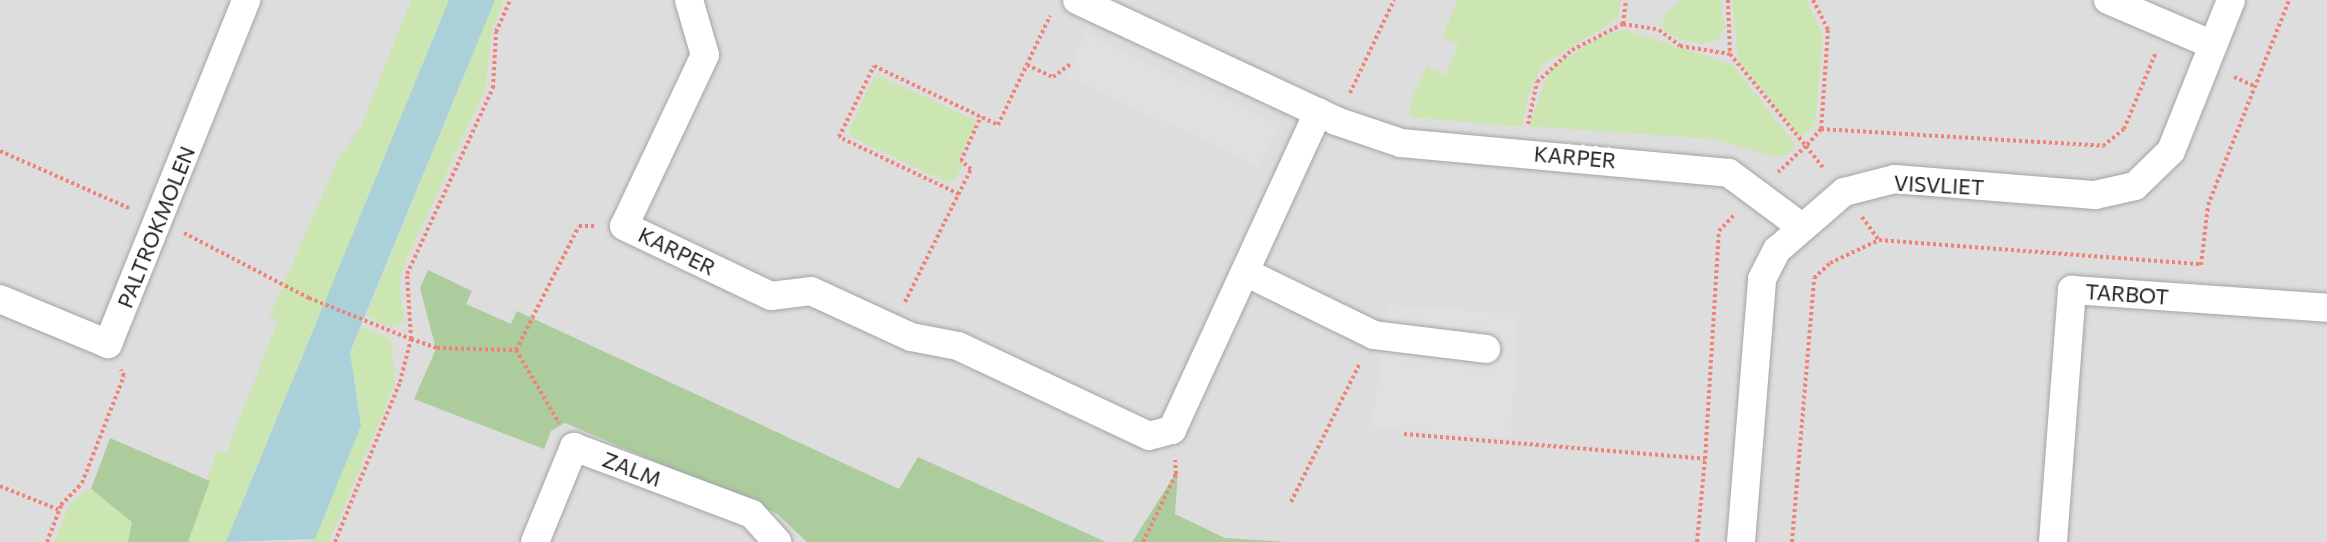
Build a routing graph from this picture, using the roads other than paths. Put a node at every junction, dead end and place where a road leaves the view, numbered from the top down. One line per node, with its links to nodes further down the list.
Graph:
1 (246, 0): 10 (street, PALTROKMOLEN)
2 (689, 0): 9 (street, KARPER)
3 (2108, 0): 6 (street)
4 (2231, 0): 6 (street, VISVLIET)
5 (1074, 3): 7 (street, KARPER)
6 (2213, 45): 8 (street, VISVLIET)
7 (1327, 116): 8 (street, KARPER); 9 (street)
8 (1799, 225): 15 (street, VISVLIET)
9 (1247, 273): 12 (street)
10 (0, 299)
11 (2327, 308): 16 (street, TARBOT)
12 (1486, 349)
13 (535, 542): 14 (street, ZALM)
14 (777, 542)
15 (1741, 542)
16 (2053, 542)

